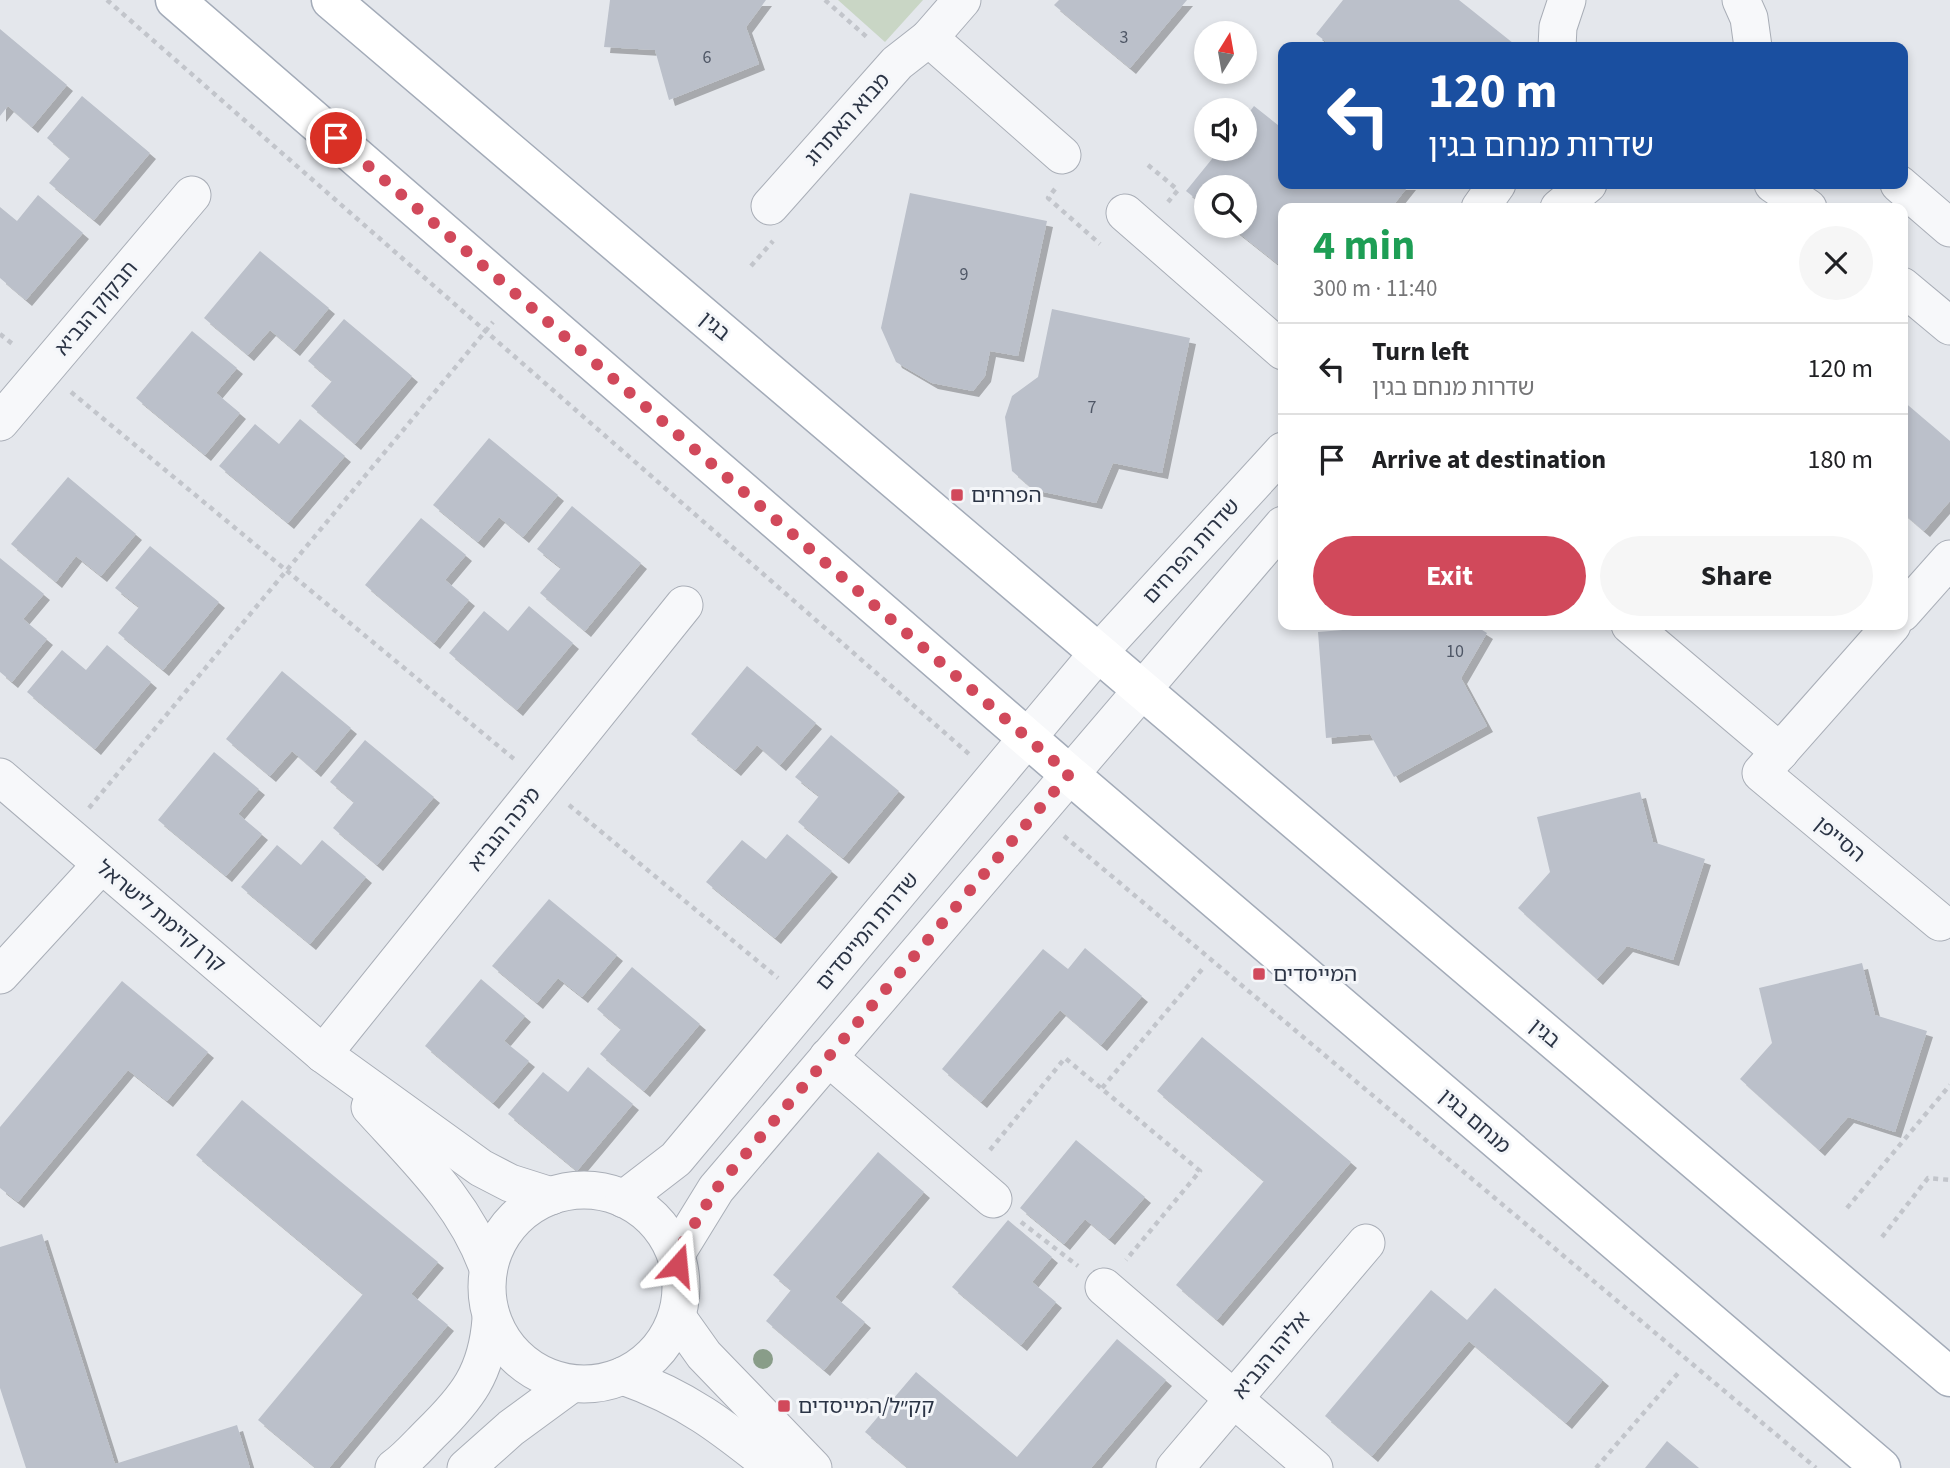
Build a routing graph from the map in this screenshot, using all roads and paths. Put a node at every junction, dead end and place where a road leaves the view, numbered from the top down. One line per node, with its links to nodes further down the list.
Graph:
1 (107, 0): 20 (path)
2 (175, 0): 18 (main road, מנחם בגין)
3 (331, 0): 33 (main road, בגין)
4 (961, 0): 5 (street, מבוא האתרוג)
5 (929, 38): 6 (street); 13 (street, מבוא האתרוג)
6 (1062, 155): 16 (path)
7 (1582, 189): 11 (street)
8 (1780, 189): 12 (street)
9 (1905, 189): 15 (street)
10 (192, 195): 23 (street, חבקוק הנביא)
11 (1565, 203)
12 (1801, 203)
13 (770, 206)
14 (1125, 214): 22 (street)
15 (1950, 228)
16 (1100, 244)
17 (1908, 291): 19 (street)
18 (517, 294): 20 (path); 35 (main road, מנחם בגין)
19 (1950, 326)
20 (487, 330): 28 (path); 39 (path)
21 (0, 334): 23 (path)
22 (1278, 347)
23 (44, 370): 24 (street, חבקוק הנביא); 28 (path)
24 (0, 422)
25 (1278, 456): 33 (street, שדרות הפרחים)
26 (1278, 530): 34 (street)
27 (1950, 559): 29 (street, הסייפן)
28 (287, 571): 40 (path); 42 (path)
29 (1908, 602)
30 (684, 605): 40 (street, מיכה הנביא)
31 (1636, 630): 36 (street)
32 (1882, 630): 36 (street, הסייפן)
33 (1099, 652): 34 (main road, בגין); 35 (street, שדרות המייסדים)
34 (1140, 688): 37 (street); 64 (main road, בגין)
35 (1030, 737): 37 (main road, מנחם בגין); 39 (street, שדרות המייסדים)
36 (1780, 752): 44 (street, הסייפן)
37 (1069, 774): 41 (street); 77 (main road, מנחם בגין)
38 (0, 777): 42 (street, קרן קיימת לישראל)
39 (996, 777): 47 (street, שדרות המייסדים)
40 (541, 782): 47 (path); 48 (street, מיכה הנביא)
41 (1035, 812): 49 (street); 76 (path)
42 (66, 836): 43 (street, קרן קיימת לישראל)
43 (101, 865): 46 (street); 48 (street, קרן קיימת לישראל)
44 (1940, 922)
45 (1204, 967): 51 (path)
46 (0, 975)
47 (808, 1002): 55 (street, שדרות המייסדים)
48 (323, 1054): 54 (street, קרן קיימת לישראל); 60 (street, קרן קיימת לישראל)
49 (828, 1057): 53 (street); 59 (street)
50 (1950, 1085): 56 (path)
51 (1102, 1088): 53 (path); 61 (path)
52 (1950, 1180): 57 (path)
53 (981, 1188): 61 (path)
54 (551, 1196): 55 (street); 60 (street)
55 (624, 1199): 59 (street)
56 (1847, 1208)
57 (1882, 1237)
58 (1366, 1243): 68 (street, אליהו הנביא)
59 (676, 1254): 62 (street)
60 (488, 1268): 63 (street)
61 (1104, 1287): 68 (street)
62 (677, 1317): 66 (street); 72 (street)
63 (491, 1319): 67 (street); 69 (street)
64 (1941, 1362)
65 (1680, 1371): 75 (path)
66 (623, 1377): 67 (street); 71 (street)
67 (571, 1384): 70 (street)
68 (1235, 1398): 73 (street, אליהו הנביא); 74 (street)
69 (394, 1468)
70 (466, 1468)
71 (774, 1468)
72 (813, 1468)
73 (1175, 1468)
74 (1314, 1468)
75 (1596, 1468)
76 (1816, 1468)
77 (1881, 1468)

